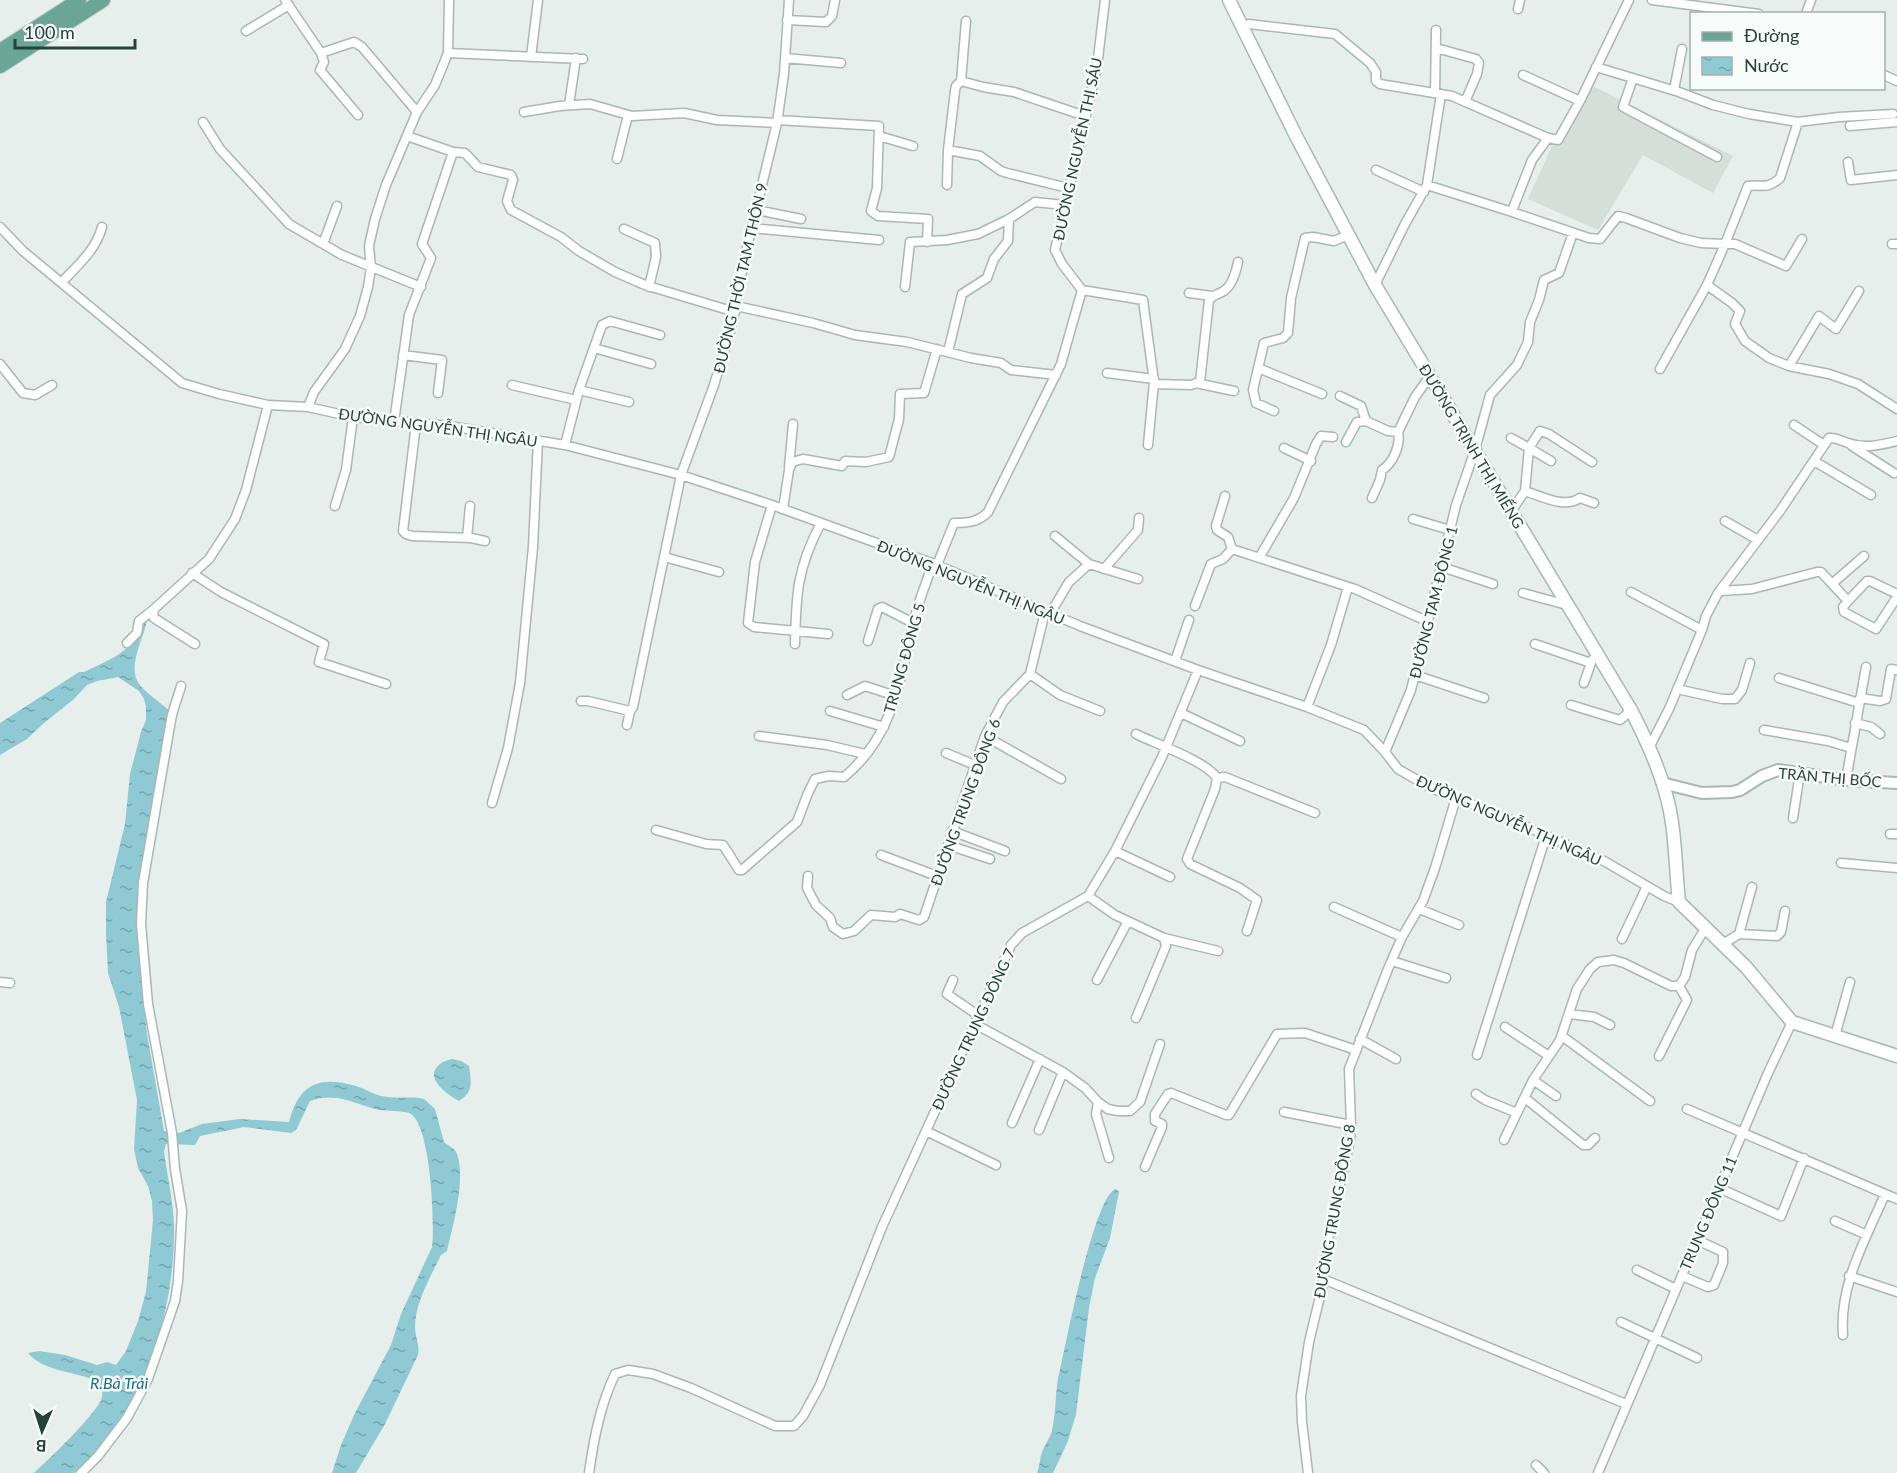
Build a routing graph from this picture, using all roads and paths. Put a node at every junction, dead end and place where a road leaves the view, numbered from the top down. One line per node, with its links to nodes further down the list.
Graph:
1 (79, 0): 20 (main road)
2 (103, 0): 26 (main road)
3 (449, 0): 22 (street)
4 (538, 0): 23 (street)
5 (789, 0): 13 (street, ĐƯỜNG THỜI TAM THÔN 9)
6 (835, 0): 13 (street)
7 (1105, 0): 40 (street, ĐƯỜNG NGUYỄN THỊ SÁU)
8 (1230, 0): 15 (main road, ĐƯỜNG TRỊNH THỊ MIẾNG)
9 (1629, 0): 27 (street)
10 (1652, 0): 12 (street)
11 (287, 2): 17 (street); 21 (street)
12 (1744, 12)
13 (788, 20): 24 (street, ĐƯỜNG THỜI TAM THÔN 9)
14 (966, 21): 30 (street)
15 (1242, 28): 32 (street); 71 (main road, ĐƯỜNG TRỊNH THỊ MIẾNG)
16 (1436, 30): 18 (street)
17 (246, 31)
18 (1436, 48): 32 (street); 34 (street)
19 (1682, 49): 31 (street)
20 (0, 51)
21 (321, 52): 36 (street); 38 (street)
22 (448, 52): 23 (street); 36 (street)
23 (531, 57): 35 (street)
24 (785, 58): 25 (street); 42 (street, ĐƯỜNG THỜI TAM THÔN 9)
25 (841, 63)
26 (0, 66)
27 (1596, 67): 29 (street); 33 (street)
28 (1523, 75): 33 (street)
29 (1633, 78): 31 (street); 52 (street)
30 (961, 81): 40 (street); 50 (street)
31 (1674, 90): 44 (street)
32 (1438, 94): 34 (street); 59 (street)
33 (1580, 101): 48 (street)
34 (1465, 102): 48 (street)
35 (569, 105): 37 (street); 39 (street)
36 (417, 112): 46 (street)
37 (524, 112)
38 (358, 115)
39 (628, 115): 42 (street); 53 (street)
40 (1085, 117): 58 (street, ĐƯỜNG NGUYỄN THỊ SÁU)
41 (1895, 118): 44 (street); 45 (street)
42 (777, 121): 47 (street); 62 (street, ĐƯỜNG THỜI TAM THÔN 9)
43 (203, 122): 76 (street)
44 (1798, 122): 77 (street)
45 (1850, 126)
46 (407, 136): 51 (street); 79 (street)
47 (879, 136): 49 (street); 75 (street)
48 (1548, 138): 63 (street)
49 (914, 146)
50 (948, 150): 57 (street); 58 (street)
51 (453, 152): 83 (street); 84 (street)
52 (1717, 157)
53 (616, 159)
54 (1848, 162): 56 (street)
55 (1376, 170): 59 (street)
56 (1897, 175)
57 (947, 184)
58 (1068, 188): 60 (street, ĐƯỜNG NGUYỄN THỊ SÁU)
59 (1426, 188): 63 (street); 81 (street)
60 (1064, 205): 65 (street); 86 (street, ĐƯỜNG NGUYỄN THỊ SÁU)
61 (337, 206): 76 (street)
62 (757, 210): 64 (street); 68 (street, ĐƯỜNG THỜI TAM THÔN 9)
63 (1512, 212): 70 (street)
64 (801, 219)
65 (1009, 219): 75 (street); 94 (street)
66 (0, 227): 72 (street, ĐƯỜNG NGUYỄN THỊ NGÂU)
67 (102, 227): 80 (street)
68 (751, 228): 74 (street); 90 (street, ĐƯỜNG THỜI TAM THÔN 9)
69 (624, 229): 84 (street)
70 (1574, 233): 77 (street); 137 (street, ĐƯỜNG TAM ĐÔNG 1)
71 (1348, 235): 81 (main road, ĐƯỜNG TRỊNH THỊ MIẾNG); 99 (street)
72 (3, 237): 80 (street, ĐƯỜNG NGUYỄN THỊ NGÂU)
73 (1802, 239): 77 (street)
74 (879, 240)
75 (927, 242): 85 (street)
76 (323, 244): 79 (street)
77 (1725, 244): 82 (street)
78 (1238, 262): 89 (street)
79 (371, 268): 83 (street); 116 (street)
80 (62, 282): 115 (street, ĐƯỜNG NGUYỄN THỊ NGÂU)
81 (1375, 285): 103 (main road, ĐƯỜNG TRỊNH THỊ MIẾNG)
82 (1707, 285): 98 (street); 100 (street)
83 (421, 286): 95 (street)
84 (649, 287): 90 (street)
85 (905, 287)
86 (1082, 290): 102 (street); 104 (street)
87 (1859, 291): 98 (street)
88 (1189, 292): 89 (street)
89 (1212, 296): 105 (street)
90 (735, 309): 93 (street); 144 (street, ĐƯỜNG THỜI TAM THÔN 9)
91 (660, 335): 92 (street)
92 (594, 348): 97 (street); 108 (street)
93 (937, 349): 94 (street); 142 (street)
94 (948, 352): 102 (street)
95 (403, 355): 110 (street); 121 (street)
96 (0, 363): 106 (street)
97 (651, 364)
98 (1789, 366): 117 (street)
99 (1258, 368): 111 (street); 118 (street)
100 (1660, 369)
101 (1107, 373): 104 (street)
102 (1056, 375): 168 (street)
103 (1430, 376): 125 (street); 137 (main road, ĐƯỜNG TRỊNH THỊ MIẾNG)
104 (1154, 381): 105 (street); 133 (street)
105 (1196, 383): 109 (street)
106 (52, 385)
107 (512, 385): 113 (street)
108 (579, 390): 113 (street); 114 (street)
109 (1234, 390)
110 (438, 393)
111 (1322, 394)
112 (1340, 396): 120 (street)
113 (576, 400): 132 (street)
114 (629, 402)
115 (268, 405): 116 (street, ĐƯỜNG NGUYỄN THỊ NGÂU); 173 (street)
116 (308, 407): 119 (street, ĐƯỜNG NGUYỄN THỊ NGÂU)
117 (1897, 409)
118 (1274, 411)
119 (353, 417): 121 (street, ĐƯỜNG NGUYỄN THỊ NGÂU); 151 (street)
120 (1366, 421): 125 (street); 130 (street)
121 (394, 422): 122 (street, ĐƯỜNG NGUYỄN THỊ NGÂU)
122 (416, 424): 128 (street, ĐƯỜNG NGUYỄN THỊ NGÂU); 161 (street)
123 (793, 424): 142 (street)
124 (1794, 425): 134 (street)
125 (1398, 432): 148 (street)
126 (1333, 437): 138 (street)
127 (1511, 438): 136 (street)
128 (538, 440): 132 (street, ĐƯỜNG NGUYỄN THỊ NGÂU); 246 (street)
129 (1897, 441): 131 (street)
130 (1346, 442)
131 (1849, 444): 134 (street); 143 (street)
132 (565, 445): 144 (street, ĐƯỜNG NGUYỄN THỊ NGÂU)
133 (1148, 445)
134 (1824, 445): 140 (street)
135 (1284, 448): 138 (street)
136 (1529, 448): 139 (street); 141 (street); 145 (street)
137 (1475, 450): 154 (main road, ĐƯỜNG TRỊNH THỊ MIẾNG); 159 (street, ĐƯỜNG TAM ĐÔNG 1)
138 (1311, 460): 167 (street)
139 (1551, 461)
140 (1814, 461): 146 (street); 162 (street)
141 (1592, 462)
142 (789, 470): 153 (street)
143 (1894, 473)
144 (681, 475): 150 (street, ĐƯỜNG NGUYỄN THỊ NGÂU); 166 (street, ĐƯỜNG THỜI TAM THÔN 9)
145 (1525, 491): 149 (street); 154 (street)
146 (1871, 495)
147 (1225, 496): 164 (street)
148 (1372, 498)
149 (1594, 503)
150 (772, 505): 153 (street, ĐƯỜNG NGUYỄN THỊ NGÂU); 190 (street)
151 (335, 506)
152 (470, 506): 161 (street)
153 (783, 509): 158 (street, ĐƯỜNG NGUYỄN THỊ NGÂU)
154 (1512, 510): 183 (main road, ĐƯỜNG TRỊNH THỊ MIẾNG)
155 (1139, 518): 171 (street)
156 (1413, 519): 159 (street)
157 (1725, 521): 162 (street)
158 (821, 523): 168 (street, ĐƯỜNG NGUYỄN THỊ NGÂU); 190 (street)
159 (1450, 530): 170 (street, ĐƯỜNG TAM ĐÔNG 1)
160 (1055, 536): 169 (street)
161 (467, 538): 163 (street)
162 (1758, 540): 178 (street)
163 (485, 541)
164 (1232, 549): 167 (street); 184 (street)
165 (1864, 556): 175 (street)
166 (664, 557): 172 (street); 219 (street, ĐƯỜNG THỜI TAM THÔN 9)
167 (1259, 558): 177 (street)
168 (935, 564): 186 (street, ĐƯỜNG NGUYỄN THỊ NGÂU); 189 (street, TRUNG ĐÔNG 5)
169 (1089, 564): 171 (street); 186 (street)
170 (1442, 567): 176 (street); 188 (street, ĐƯỜNG TAM ĐÔNG 1)
171 (1104, 570): 174 (street)
172 (719, 572)
173 (192, 573): 185 (street); 208 (street)
174 (1138, 579)
175 (1833, 583): 178 (street); 182 (street)
176 (1493, 584)
177 (1348, 586): 188 (street); 217 (street)
178 (1721, 591): 191 (street)
179 (1631, 592): 191 (street)
180 (1523, 593): 183 (street)
181 (1897, 596): 182 (street); 182 (street)
182 (1848, 601)
183 (1567, 604): 198 (main road, ĐƯỜNG TRỊNH THỊ MIẾNG)
184 (1195, 606)
185 (153, 610): 194 (street); 195 (street)
186 (1047, 613): 199 (street, ĐƯỜNG NGUYỄN THỊ NGÂU); 204 (street)
187 (1189, 620): 199 (street)
188 (1429, 622): 205 (street, ĐƯỜNG TAM ĐÔNG 1)
189 (913, 623): 193 (street); 212 (street, TRUNG ĐÔNG 5)
190 (795, 630): 192 (street); 196 (street)
191 (1702, 630): 210 (street)
192 (828, 634)
193 (868, 641)
194 (127, 643)
195 (195, 644)
196 (795, 644)
197 (1535, 645): 198 (street)
198 (1593, 657): 207 (street); 218 (main road, ĐƯỜNG TRỊNH THỊ MIẾNG)
199 (1175, 661): 202 (street, ĐƯỜNG NGUYỄN THỊ NGÂU)
200 (1750, 663): 210 (street)
201 (1866, 667): 215 (street)
202 (1198, 670): 217 (street, ĐƯỜNG NGUYỄN THỊ NGÂU); 222 (street, ĐƯỜNG TRUNG ĐÔNG 7)
203 (1897, 670): 215 (street)
204 (1030, 674): 221 (street); 230 (street, ĐƯỜNG TRUNG ĐÔNG 6)
205 (1415, 675): 213 (street); 236 (street, ĐƯỜNG TAM ĐÔNG 1)
206 (1779, 678): 215 (street)
207 (1584, 683)
208 (386, 684)
209 (181, 686): 344 (street)
210 (1677, 689): 232 (street)
211 (847, 695): 212 (street)
212 (896, 696): 225 (street, TRUNG ĐÔNG 5)
213 (1484, 698)
214 (581, 701): 219 (street)
215 (1860, 701): 223 (street)
216 (1571, 705): 218 (street)
217 (1306, 707): 236 (street, ĐƯỜNG NGUYỄN THỊ NGÂU)
218 (1631, 710): 232 (main road, ĐƯỜNG TRỊNH THỊ MIẾNG)
219 (630, 711): 224 (street, ĐƯỜNG THỜI TAM THÔN 9)
220 (830, 711): 225 (street)
221 (1100, 711)
222 (1181, 713): 231 (street); 233 (street, ĐƯỜNG TRUNG ĐÔNG 7)
223 (1856, 723): 228 (street); 234 (street)
224 (627, 725)
225 (884, 727): 237 (street, TRUNG ĐÔNG 5)
226 (1764, 730): 234 (street)
227 (1136, 734): 233 (street)
228 (1880, 735)
229 (759, 736): 237 (street)
230 (986, 736): 238 (street, ĐƯỜNG TRUNG ĐÔNG 6); 241 (street)
231 (1240, 741)
232 (1650, 746): 243 (main road, ĐƯỜNG TRỊNH THỊ MIẾNG)
233 (1166, 748): 240 (street); 254 (street, ĐƯỜNG TRUNG ĐÔNG 7)
234 (1851, 748): 242 (street)
235 (946, 753): 238 (street)
236 (1385, 753): 245 (street, ĐƯỜNG NGUYỄN THỊ NGÂU)
237 (865, 754): 249 (street, TRUNG ĐÔNG 5)
238 (975, 765): 250 (street, ĐƯỜNG TRUNG ĐÔNG 6)
239 (1800, 773): 242 (street, TRẦN THỊ BỐC); 243 (street, TRẦN THỊ BỐC); 248 (street)
240 (1217, 778): 247 (street); 272 (street)
241 (1061, 779)
242 (1846, 780): 244 (street, TRẦN THỊ BỐC)
243 (1662, 783): 265 (main road, ĐƯỜNG TRỊNH THỊ MIẾNG)
244 (1897, 783)
245 (1456, 798): 251 (street, ĐƯỜNG NGUYỄN THỊ NGÂU); 267 (street, ĐƯỜNG TRUNG ĐÔNG 8)
246 (492, 803)
247 (1315, 813)
248 (1793, 818)
249 (656, 830)
250 (952, 831): 252 (street, ĐƯỜNG TRUNG ĐÔNG 6); 253 (street)
251 (1546, 836): 262 (street, ĐƯỜNG NGUYỄN THỊ NGÂU); 299 (street)
252 (948, 845): 256 (street); 260 (street, ĐƯỜNG TRUNG ĐÔNG 6)
253 (1005, 850)
254 (1115, 851): 261 (street); 264 (street, ĐƯỜNG TRUNG ĐÔNG 7)
255 (880, 855): 260 (street)
256 (990, 859)
257 (1841, 863): 258 (street)
258 (1897, 868)
259 (808, 876): 260 (street, ĐƯỜNG TRUNG ĐÔNG 6)
260 (937, 876)
261 (1170, 876)
262 (1647, 886): 265 (street, ĐƯỜNG NGUYỄN THỊ NGÂU); 276 (street)
263 (1752, 887): 273 (street)
264 (1088, 896): 269 (street); 289 (street, ĐƯỜNG TRUNG ĐÔNG 7)
265 (1679, 902): 271 (main road, ĐƯỜNG NGUYỄN THỊ NGÂU)
266 (1334, 907): 274 (street)
267 (1419, 909): 270 (street); 274 (street, ĐƯỜNG TRUNG ĐÔNG 8)
268 (1785, 911): 273 (street)
269 (1128, 921): 275 (street); 282 (street)
270 (1459, 925)
271 (1706, 927): 277 (main road, ĐƯỜNG NGUYỄN THỊ NGÂU); 286 (street)
272 (1248, 932)
273 (1739, 934): 277 (street)
274 (1402, 937): 279 (street, ĐƯỜNG TRUNG ĐÔNG 8)
275 (1164, 938): 278 (street); 288 (street)
276 (1622, 939)
277 (1723, 944): 290 (main road, ĐƯỜNG NGUYỄN THỊ NGÂU)
278 (1218, 951)
279 (1392, 961): 280 (street); 295 (street, ĐƯỜNG TRUNG ĐÔNG 8)
280 (1446, 978)
281 (953, 980): 289 (street)
282 (1097, 980)
283 (0, 982): 285 (street)
284 (1850, 982): 294 (street)
285 (10, 983)
286 (1679, 986): 287 (street); 301 (street)
287 (1569, 1014): 291 (street); 293 (street)
288 (1136, 1018)
289 (977, 1020): 302 (street); 317 (street, ĐƯỜNG TRUNG ĐÔNG 7)
290 (1792, 1022): 294 (main road); 318 (street, TRUNG ĐÔNG 11)
291 (1610, 1025)
292 (1505, 1027): 300 (street)
293 (1562, 1036): 300 (street); 309 (street)
294 (1835, 1036): 298 (main road)
295 (1360, 1039): 297 (street, ĐƯỜNG TRUNG ĐÔNG 8); 303 (street)
296 (1160, 1044): 310 (street)
297 (1356, 1050): 315 (street, ĐƯỜNG TRUNG ĐÔNG 8); 324 (street)
298 (1896, 1053)
299 (1477, 1055)
300 (1549, 1056): 305 (street)
301 (1659, 1056)
302 (1040, 1059): 304 (street); 314 (street)
303 (1396, 1059)
304 (1063, 1071): 310 (street); 316 (street)
305 (1533, 1080): 307 (street); 308 (street)
306 (1476, 1094): 313 (street)
307 (1556, 1096)
308 (1525, 1098): 313 (street); 319 (street)
309 (1650, 1101)
310 (1098, 1102): 321 (street)
311 (1687, 1109): 318 (street)
312 (1284, 1112): 315 (street)
313 (1517, 1113): 320 (street)
314 (1012, 1123)
315 (1351, 1125): 334 (street, ĐƯỜNG TRUNG ĐÔNG 8)
316 (1039, 1130)
317 (926, 1131): 323 (street); 345 (street, ĐƯỜNG TRUNG ĐÔNG 7)
318 (1743, 1131): 322 (street); 325 (street, TRUNG ĐÔNG 11)
319 (1595, 1138)
320 (1504, 1140)
321 (1109, 1158)
322 (1804, 1158): 325 (street); 326 (street)
323 (996, 1165)
324 (1145, 1167)
325 (1719, 1188): 330 (street, TRUNG ĐÔNG 11)
326 (1885, 1194): 327 (street); 329 (street)
327 (1897, 1199)
328 (1835, 1221): 329 (street)
329 (1868, 1236): 333 (street)
330 (1697, 1240): 332 (street, TRUNG ĐÔNG 11); 332 (street)
331 (1637, 1270): 335 (street)
332 (1682, 1276): 335 (street, TRUNG ĐÔNG 11)
333 (1849, 1276): 336 (street); 338 (street)
334 (1323, 1279): 341 (street); 343 (street, ĐƯỜNG TRUNG ĐÔNG 8)
335 (1676, 1289): 339 (street, TRUNG ĐÔNG 11)
336 (1897, 1292)
337 (1621, 1322): 339 (street)
338 (1843, 1335)
339 (1654, 1339): 340 (street); 341 (street, TRUNG ĐÔNG 11)
340 (1697, 1358)
341 (1626, 1404): 347 (street, TRUNG ĐÔNG 11)
342 (1536, 1466): 346 (street)
343 (1308, 1468)
344 (81, 1473)
345 (589, 1473)
346 (1544, 1473)
347 (1598, 1473)

